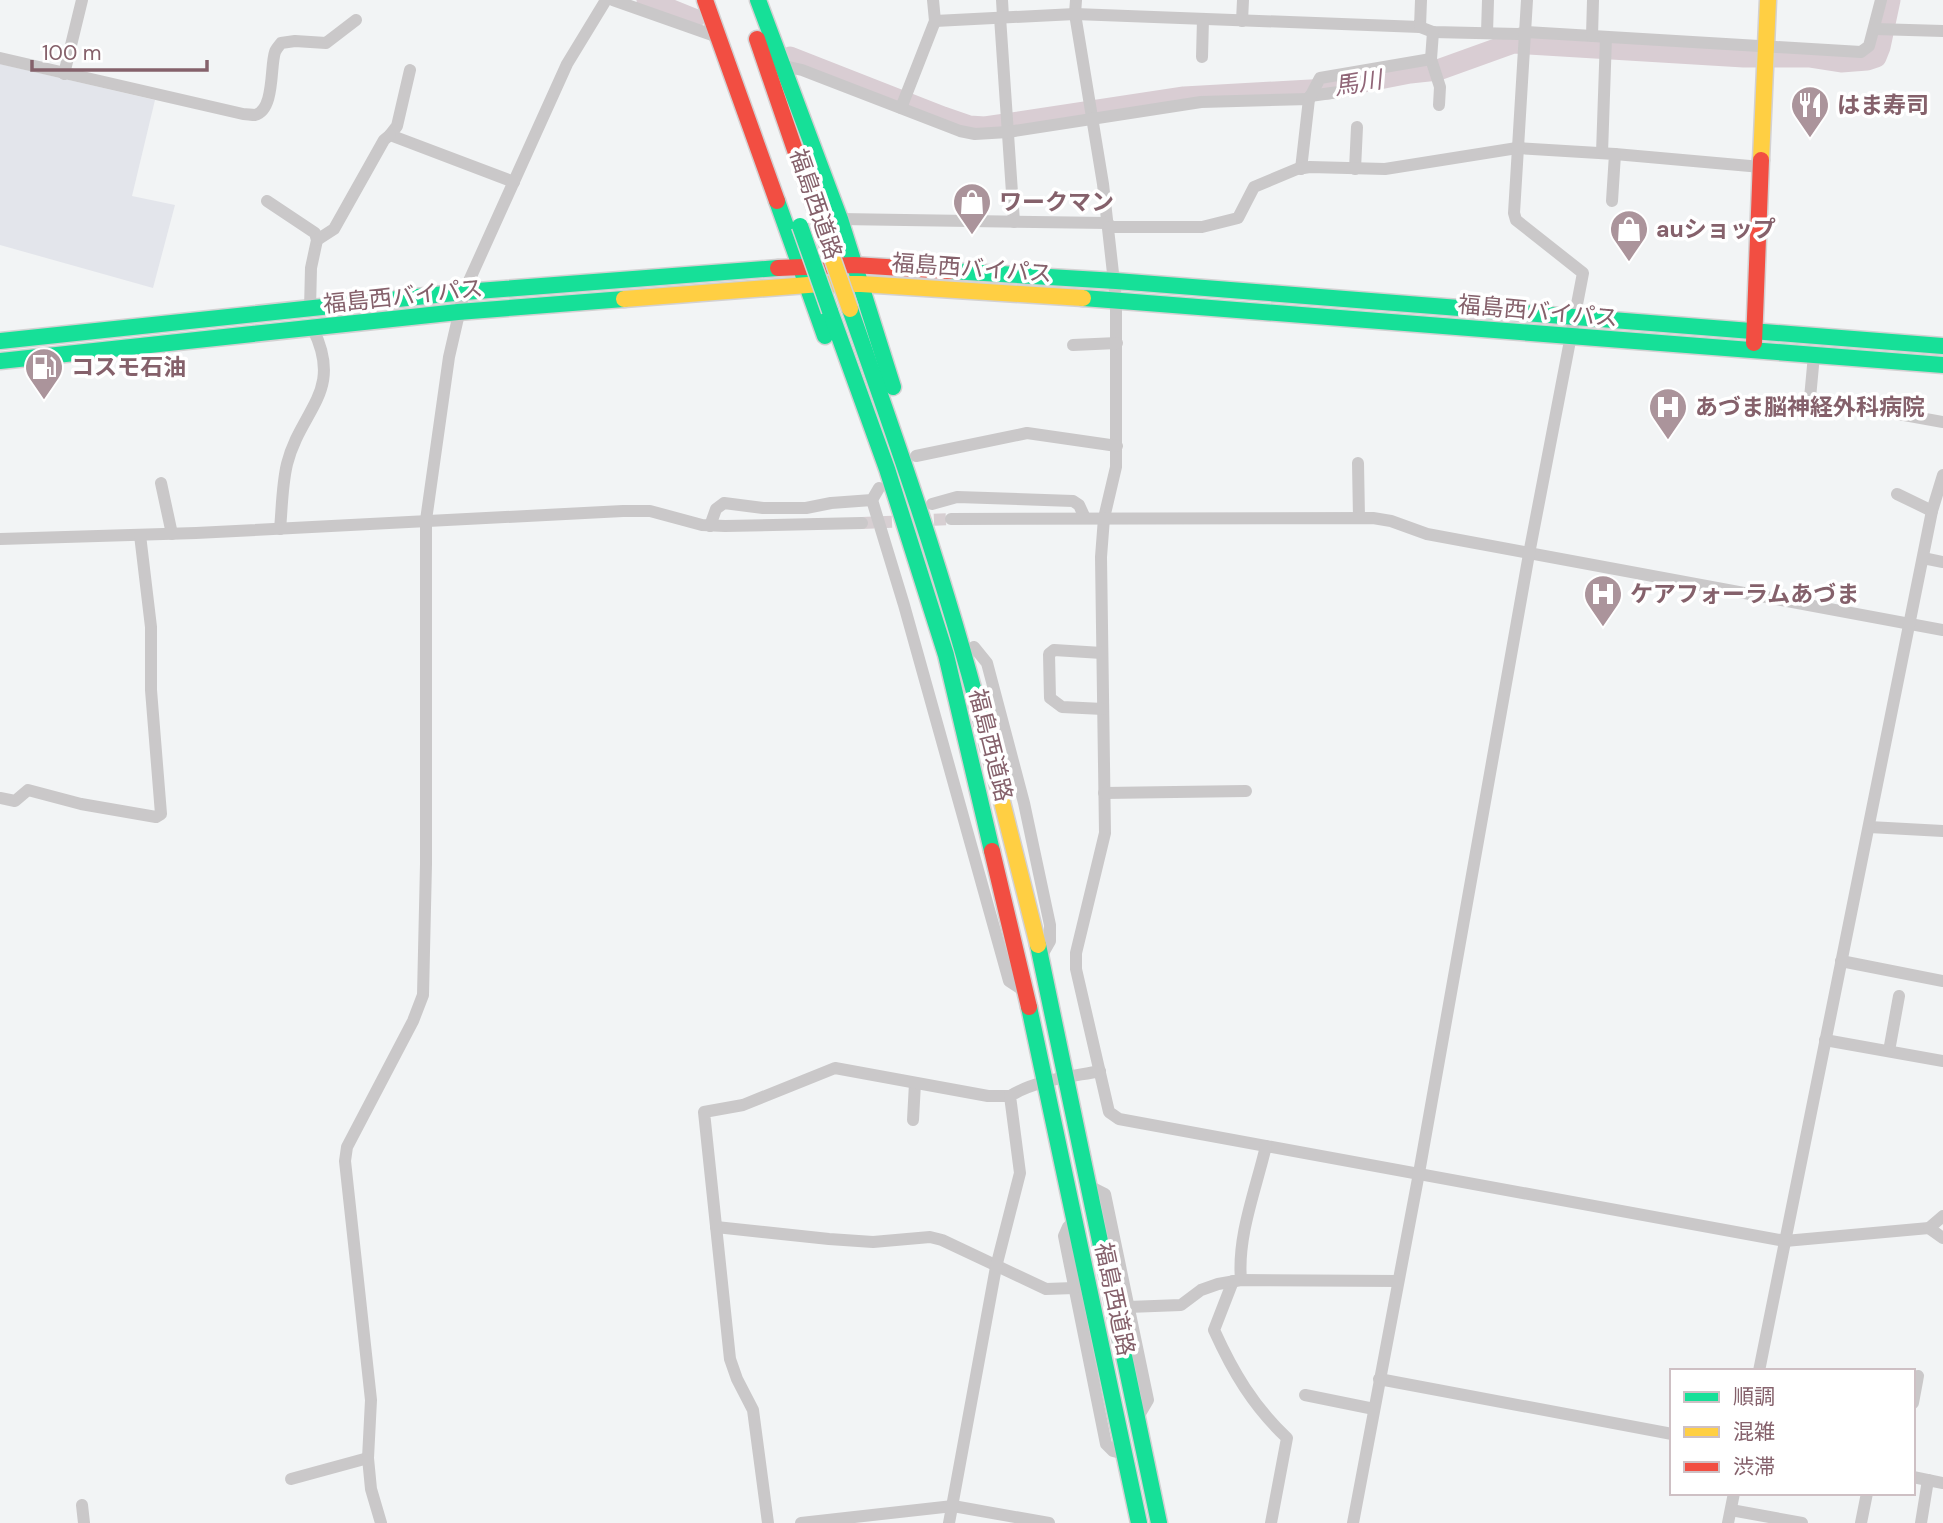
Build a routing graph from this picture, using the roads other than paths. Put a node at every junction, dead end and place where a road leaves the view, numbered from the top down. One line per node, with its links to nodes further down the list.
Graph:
1 (82, 0): 38 (street)
2 (606, 0): 52 (street)
3 (613, 0): 30 (street)
4 (705, 0): 30 (main road)
5 (720, 0): 115 (main road, 福島西道路, bridge)
6 (743, 0): 112 (main road, 福島西道路, bridge)
7 (758, 0): 36 (main road)
8 (933, 0): 22 (street)
9 (1002, 0): 19 (street)
10 (1076, 0): 18 (street)
11 (1243, 0): 23 (street)
12 (1421, 0): 24 (street)
13 (1489, 0): 27 (street)
14 (1527, 0): 28 (street)
15 (1593, 0): 29 (street)
16 (1768, 0): 32 (main road)
17 (1881, 0): 25 (street)
18 (1075, 14): 19 (street); 20 (street); 43 (street)
19 (1002, 18): 22 (street); 44 (street)
20 (1203, 19): 23 (street); 33 (street)
21 (356, 20): 38 (street)
22 (935, 21): 41 (street)
23 (1242, 21): 24 (street)
24 (1426, 29): 27 (street); 35 (street)
25 (1881, 29): 26 (street); 32 (street)
26 (1943, 31)
27 (1487, 33): 28 (street)
28 (1525, 35): 29 (street); 47 (street)
29 (1592, 36): 31 (street)
30 (718, 37): 60 (main road)
31 (1606, 39): 32 (street); 48 (street)
32 (1766, 48): 49 (main road)
33 (1202, 57)
34 (0, 58): 38 (street)
35 (1433, 62): 40 (street); 42 (street)
36 (784, 66): 41 (street); 55 (main road)
37 (410, 70): 46 (street)
38 (64, 74)
39 (1353, 90): 40 (street)
40 (1311, 93): 43 (street); 50 (street)
41 (902, 104): 44 (street)
42 (1439, 105)
43 (1092, 113): 44 (street); 57 (street)
44 (1006, 126): 56 (street)
45 (1357, 127): 51 (street)
46 (390, 135): 52 (street); 58 (street)
47 (1517, 148): 48 (street); 51 (street); 68 (street)
48 (1609, 153): 49 (street); 54 (street)
49 (1761, 167): 70 (main road)
50 (1301, 169): 51 (street); 57 (street)
51 (1355, 169)
52 (514, 182): 64 (street)
53 (267, 201): 58 (street)
54 (1612, 201)
55 (840, 219): 56 (street); 59 (main road)
56 (1014, 222): 57 (street)
57 (1108, 225): 61 (street)
58 (317, 240): 66 (street)
59 (854, 265): 60 (main road, 福島西バイパス); 61 (main road, 福島西バイパス); 62 (main road)
60 (798, 266): 63 (main road); 64 (main road, 福島西バイパス)
61 (1116, 281): 65 (street); 68 (main road, 福島西バイパス)
62 (861, 284): 63 (main road, 福島西バイパス); 65 (main road, 福島西バイパス); 82 (main road)
63 (806, 285): 67 (main road, 福島西バイパス); 86 (main road)
64 (464, 292): 66 (main road, 福島西バイパス); 67 (street)
65 (1116, 300): 71 (main road, 福島西バイパス); 73 (street)
66 (310, 309): 72 (main road, 福島西バイパス)
67 (458, 312): 69 (main road, 福島西バイパス); 94 (street)
68 (1575, 318): 70 (main road, 福島西バイパス); 71 (street)
69 (313, 329): 78 (main road, 福島西バイパス); 97 (street)
70 (1754, 332): 75 (main road, 福島西バイパス); 76 (main road)
71 (1572, 336): 76 (main road, 福島西バイパス); 101 (street)
72 (0, 341)
73 (1117, 344): 74 (street); 81 (street)
74 (1073, 345)
75 (1943, 346)
76 (1753, 351): 77 (main road, 福島西バイパス)
77 (1814, 355): 79 (main road, 福島西バイパス); 80 (street)
78 (0, 361)
79 (1943, 365)
80 (1943, 422)
81 (1117, 446): 82 (street); 91 (street)
82 (916, 456): 88 (main road)
83 (1358, 463): 90 (street)
84 (1943, 475): 89 (street)
85 (161, 484): 98 (street)
86 (876, 494): 96 (street); 115 (main road); 119 (street)
87 (1897, 494): 89 (street)
88 (932, 504): 93 (street); 106 (main road)
89 (1932, 511): 102 (street)
90 (1359, 517): 91 (street); 101 (street)
91 (1104, 518): 93 (street); 107 (street)
92 (951, 519): 93 (street)
93 (1085, 519)
94 (426, 520): 96 (street); 97 (street); 153 (street)
95 (862, 523): 96 (street)
96 (710, 526)
97 (280, 529): 98 (street)
98 (172, 534): 99 (street)
99 (140, 535): 100 (street); 111 (street)
100 (0, 539)
101 (1529, 554): 104 (street); 131 (street)
102 (1923, 558): 103 (street); 104 (street)
103 (1943, 562)
104 (1910, 623): 105 (street); 113 (street)
105 (1943, 630)
106 (974, 647): 112 (main road); 116 (street)
107 (1102, 653): 108 (street); 108 (street)
108 (1103, 709): 110 (street)
109 (1246, 791): 110 (street)
110 (1104, 793): 124 (street)
111 (0, 797)
112 (1008, 819): 116 (main road, 福島西道路)
113 (1869, 827): 114 (street); 117 (street)
114 (1943, 831)
115 (996, 861): 119 (main road, 福島西道路)
116 (1041, 957): 125 (main road, 福島西道路)
117 (1841, 961): 118 (street); 121 (street)
118 (1943, 981)
119 (1026, 992): 126 (main road, 福島西道路)
120 (1899, 996): 122 (street)
121 (1825, 1040): 122 (street); 138 (street)
122 (1889, 1051): 123 (street)
123 (1943, 1061)
124 (1100, 1071): 125 (street); 130 (street)
125 (1066, 1078): 126 (street); 132 (main road, 福島西道路)
126 (1047, 1082): 128 (street); 134 (main road, 福島西道路)
127 (915, 1083): 128 (street); 129 (street); 135 (street)
128 (1010, 1097): 139 (street)
129 (913, 1120)
130 (1266, 1146): 131 (street); 140 (street)
131 (1419, 1173): 138 (street); 141 (street)
132 (1089, 1186): 143 (street); 150 (main road, 福島西道路)
133 (1943, 1216): 136 (street)
134 (1075, 1220): 142 (street); 152 (main road, 福島西道路)
135 (716, 1227): 139 (street); 165 (street)
136 (1929, 1228): 137 (street); 138 (street)
137 (1943, 1238)
138 (1785, 1241): 144 (street)
139 (996, 1267): 142 (street); 161 (street)
140 (1237, 1281): 141 (street); 143 (street); 171 (street)
141 (1398, 1281): 146 (street)
142 (1074, 1288): 152 (street)
143 (1128, 1307): 150 (street)
144 (1759, 1369)
145 (1918, 1376): 147 (street)
146 (1379, 1379): 149 (street); 151 (street)
147 (1915, 1392)
148 (1305, 1395): 149 (street)
149 (1374, 1409): 172 (street)
150 (1138, 1418): 170 (main road, 福島西道路)
151 (1670, 1434)
152 (1125, 1454): 169 (main road, 福島西道路)
153 (368, 1458): 155 (street); 164 (street)
154 (1915, 1477): 156 (street)
155 (291, 1479)
156 (1928, 1480): 157 (street); 176 (street)
157 (1943, 1483)
158 (1734, 1495): 162 (street)
159 (1867, 1495): 175 (street)
160 (82, 1505): 163 (street)
161 (953, 1506): 166 (street); 167 (street); 168 (street)
162 (1731, 1510): 173 (street); 174 (street)
163 (84, 1523)
164 (381, 1523)
165 (768, 1523)
166 (801, 1523)
167 (949, 1523)
168 (1049, 1523)
169 (1139, 1523)
170 (1159, 1523)
171 (1271, 1523)
172 (1353, 1523)
173 (1728, 1523)
174 (1802, 1523)
175 (1861, 1523)
176 (1921, 1523)

